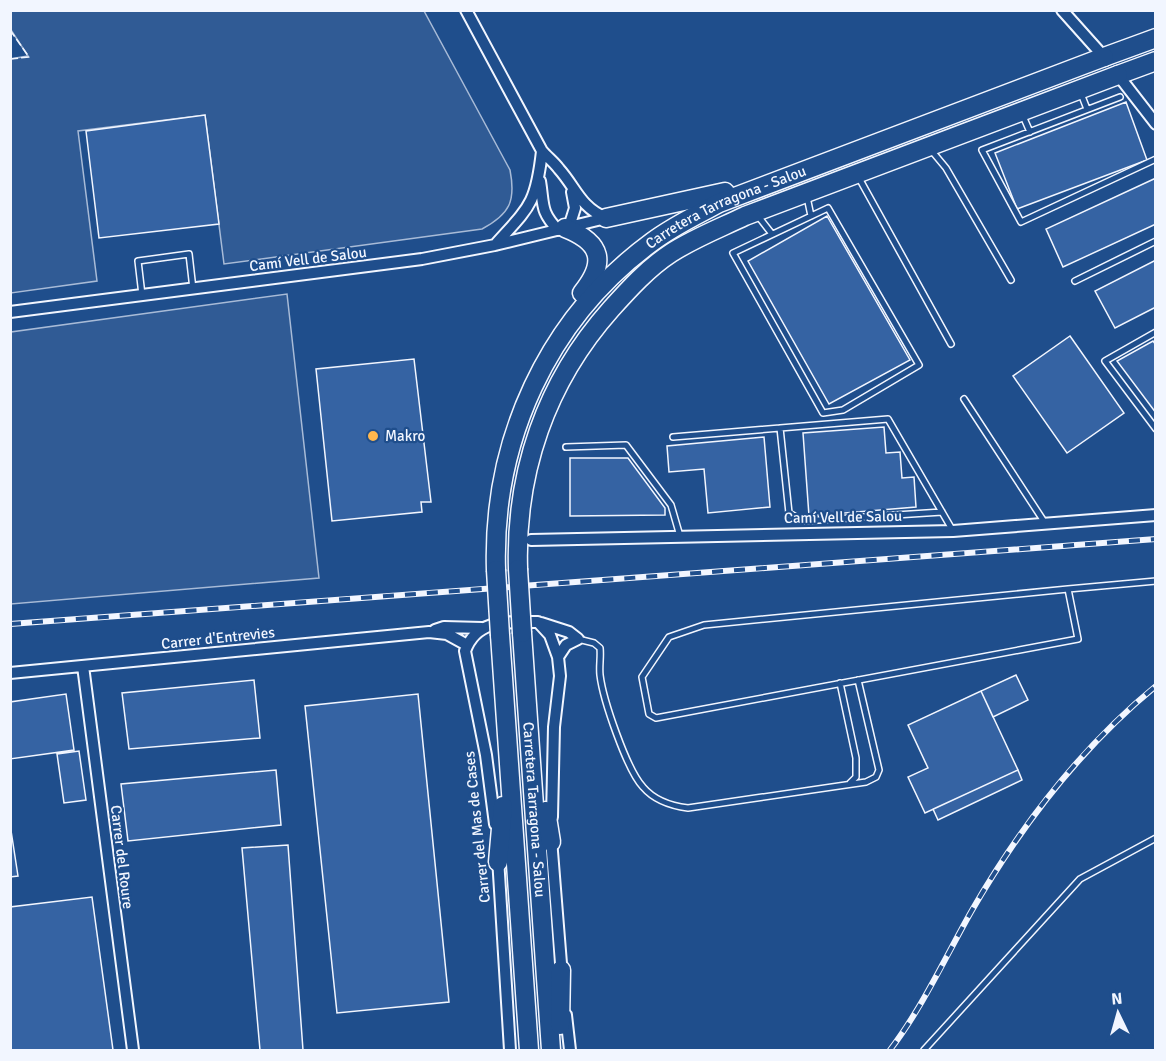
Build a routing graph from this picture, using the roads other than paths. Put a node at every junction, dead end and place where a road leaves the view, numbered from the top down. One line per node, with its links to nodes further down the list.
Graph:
1 (466, 10): 14 (street)
2 (1062, 10): 4 (street)
3 (1155, 38): 4 (main road, Carretera Tarragona - Salou)
4 (1104, 57): 18 (main road, Carretera Tarragona - Salou)
5 (1155, 62): 6 (main road, Carretera Tarragona - Salou)
6 (1118, 75): 7 (main road, Carretera Tarragona - Salou); 11 (street)
7 (1079, 90): 9 (lane); 10 (main road, Carretera Tarragona - Salou)
8 (1120, 97): 9 (lane)
9 (1087, 110): 12 (lane)
10 (1021, 112): 12 (lane); 13 (main road, Carretera Tarragona - Salou)
11 (1155, 124)
12 (1030, 132): 15 (lane)
13 (928, 147): 16 (main road, Carretera Tarragona - Salou); 28 (lane)
14 (542, 151): 17 (street); 19 (street)
15 (1155, 159)
16 (857, 174): 20 (main road, Carretera Tarragona - Salou); 35 (lane)
17 (539, 175): 24 (street); 27 (street)
18 (780, 179): 23 (main road); 34 (main road, Carretera Tarragona - Salou)
19 (572, 189): 23 (street); 24 (street)
20 (806, 193): 21 (main road, Carretera Tarragona - Salou); 22 (lane)
21 (755, 213): 25 (lane); 46 (main road, Carretera Tarragona - Salou)
22 (811, 216): 25 (lane); 25 (lane)
23 (606, 218): 24 (street, Camí Vell de Salou)
24 (564, 229): 27 (street, Camí Vell de Salou); 34 (main road)
25 (772, 234)
26 (1155, 241): 29 (lane)
27 (495, 245): 30 (street, Camí Vell de Salou)
28 (1011, 280)
29 (1075, 281)
30 (193, 289): 31 (street, Camí Vell de Salou); 31 (lane)
31 (142, 296): 32 (street, Camí Vell de Salou)
32 (10, 312)
33 (1155, 332): 38 (lane)
34 (554, 344): 59 (main road, Carretera Tarragona - Salou, bridge)
35 (951, 344)
36 (964, 399): 43 (lane)
37 (780, 428): 39 (lane); 41 (lane); 41 (lane)
38 (1155, 429)
39 (673, 437)
40 (566, 447): 45 (lane)
41 (942, 512): 44 (lane)
42 (1155, 515): 43 (street, Camí Vell de Salou)
43 (1045, 523): 44 (street, Camí Vell de Salou)
44 (953, 531): 45 (street, Camí Vell de Salou)
45 (680, 536): 46 (street, Camí Vell de Salou)
46 (524, 544): 60 (main road, Carretera Tarragona - Salou, bridge)
47 (1155, 581): 48 (lane)
48 (1068, 590): 57 (lane); 58 (lane)
49 (537, 622): 50 (street); 52 (street); 54 (street)
50 (482, 628): 51 (street, Carrer d'Entrevies); 53 (street)
51 (429, 632): 53 (street, Carrer d'Entrevies); 55 (street, Carrer d'Entrevies)
52 (578, 639): 54 (street); 61 (lane)
53 (467, 645): 64 (street, Carrer del Mas de Cases)
54 (558, 657): 63 (street)
55 (82, 666): 56 (street, Carrer d'Entrevies); 66 (street, Carrer del Roure)
56 (10, 674)
57 (858, 680): 58 (lane); 61 (lane)
58 (840, 683): 61 (lane)
59 (506, 724): 64 (main road); 68 (main road, Carretera Tarragona - Salou)
60 (531, 743): 63 (main road); 69 (main road, Carretera Tarragona - Salou)
61 (850, 783)
62 (1155, 838): 72 (lane)
63 (551, 842): 65 (street)
64 (498, 862): 67 (street, Carrer del Mas de Cases)
65 (561, 970): 70 (main road); 71 (street)
66 (133, 1050)
67 (510, 1050)
68 (529, 1050)
69 (551, 1050)
70 (558, 1050)
71 (570, 1050)
72 (924, 1050)

